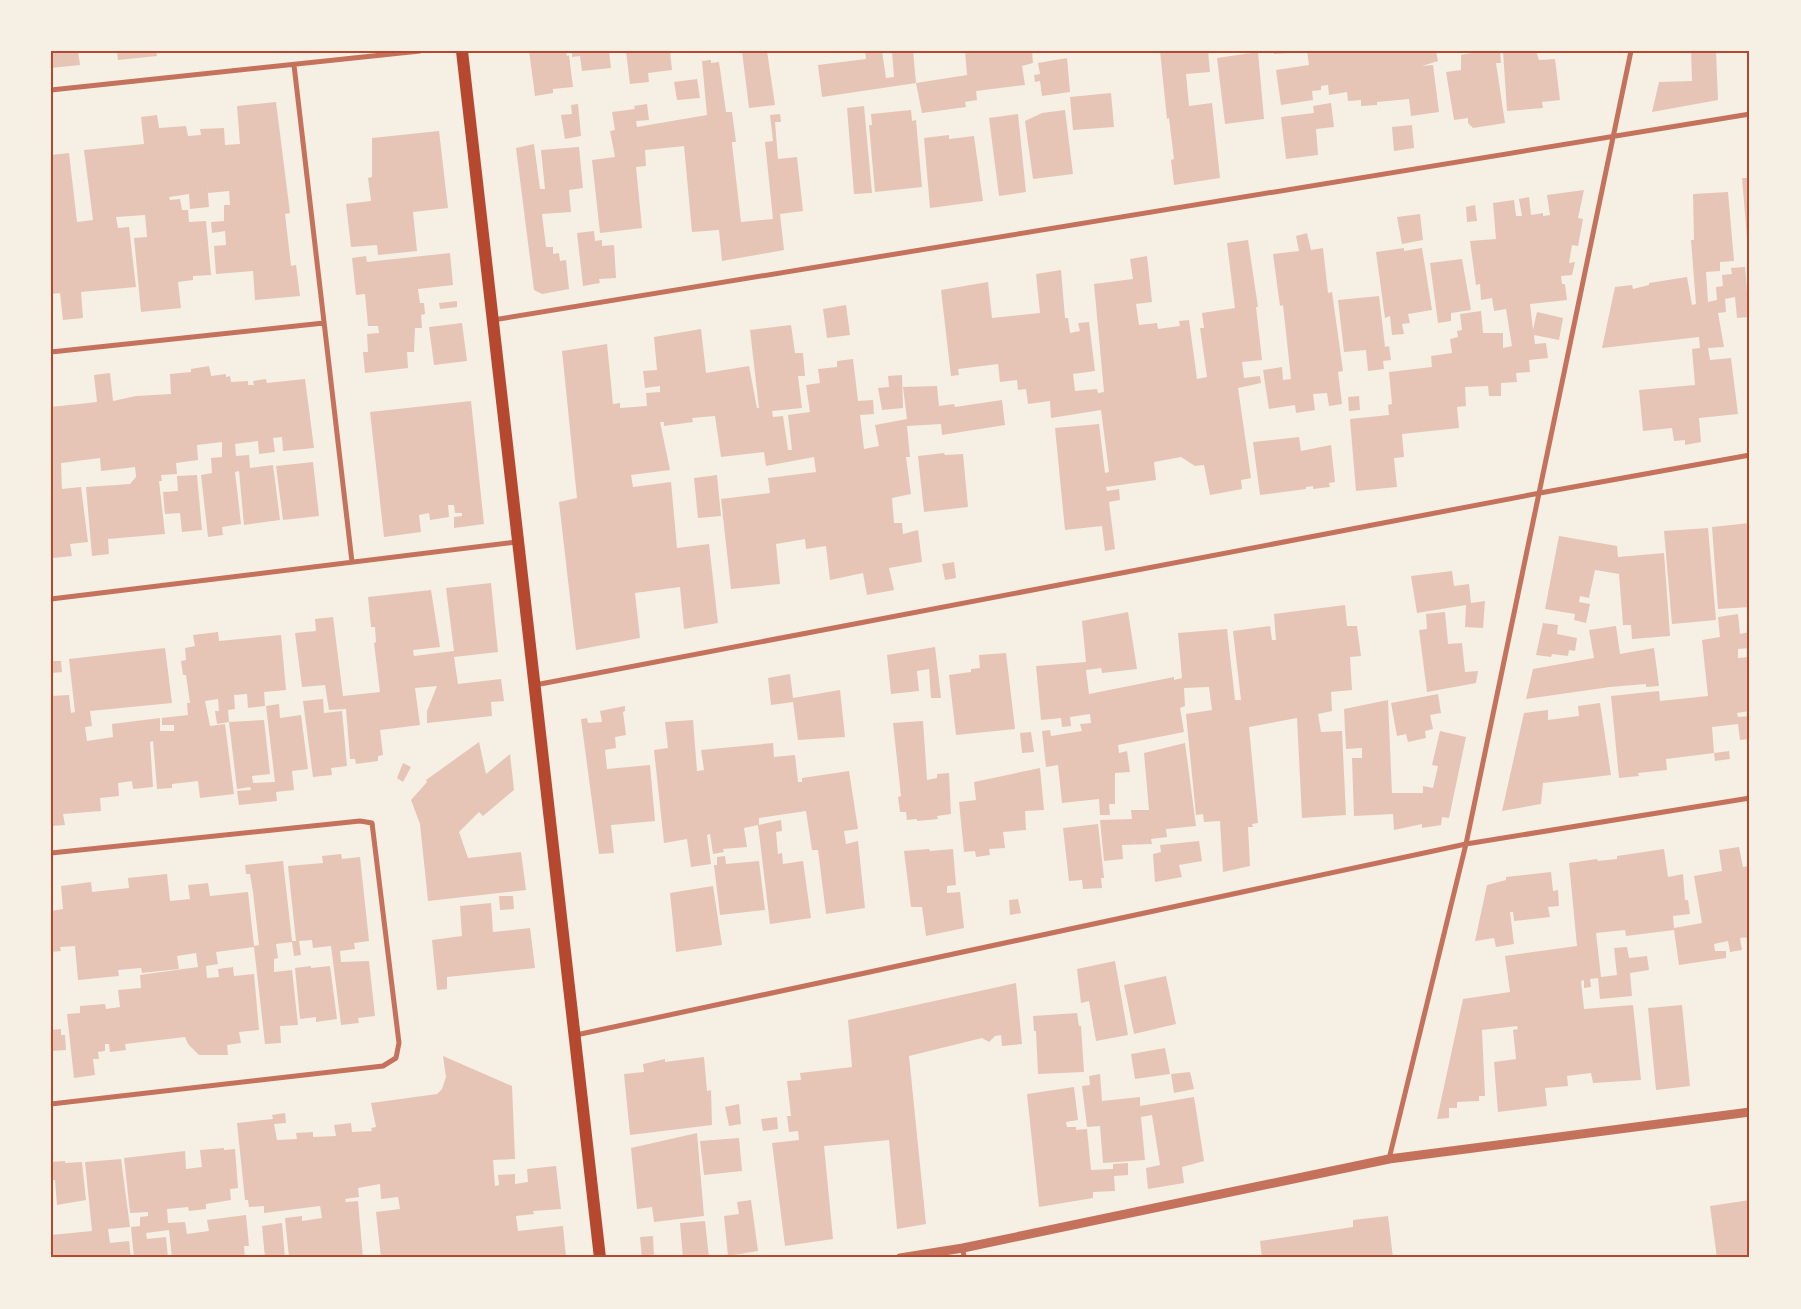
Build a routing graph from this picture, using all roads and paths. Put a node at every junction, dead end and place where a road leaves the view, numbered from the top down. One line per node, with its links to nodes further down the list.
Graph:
1 (420, 51): 4 (street)
2 (462, 51): 8 (main road)
3 (1631, 51): 7 (street)
4 (294, 64): 5 (street); 9 (street)
5 (51, 90)
6 (1750, 114): 7 (street)
7 (1615, 135): 8 (street); 12 (street)
8 (493, 320): 13 (main road)
9 (324, 323): 10 (street); 14 (street)
10 (51, 352)
11 (1750, 455): 12 (street)
12 (1540, 493): 16 (street); 18 (street)
13 (518, 542): 14 (street); 16 (main road)
14 (352, 562): 15 (street)
15 (51, 599)
16 (535, 685): 20 (main road)
17 (1750, 798): 18 (street)
18 (1466, 844): 20 (street); 23 (street)
19 (51, 853): 21 (street)
20 (575, 1035): 25 (main road)
21 (51, 1104)
22 (1750, 1112): 23 (street)
23 (1389, 1159): 24 (street)
24 (963, 1248): 26 (street); 27 (street)
25 (600, 1258)
26 (900, 1258)
27 (964, 1258)

